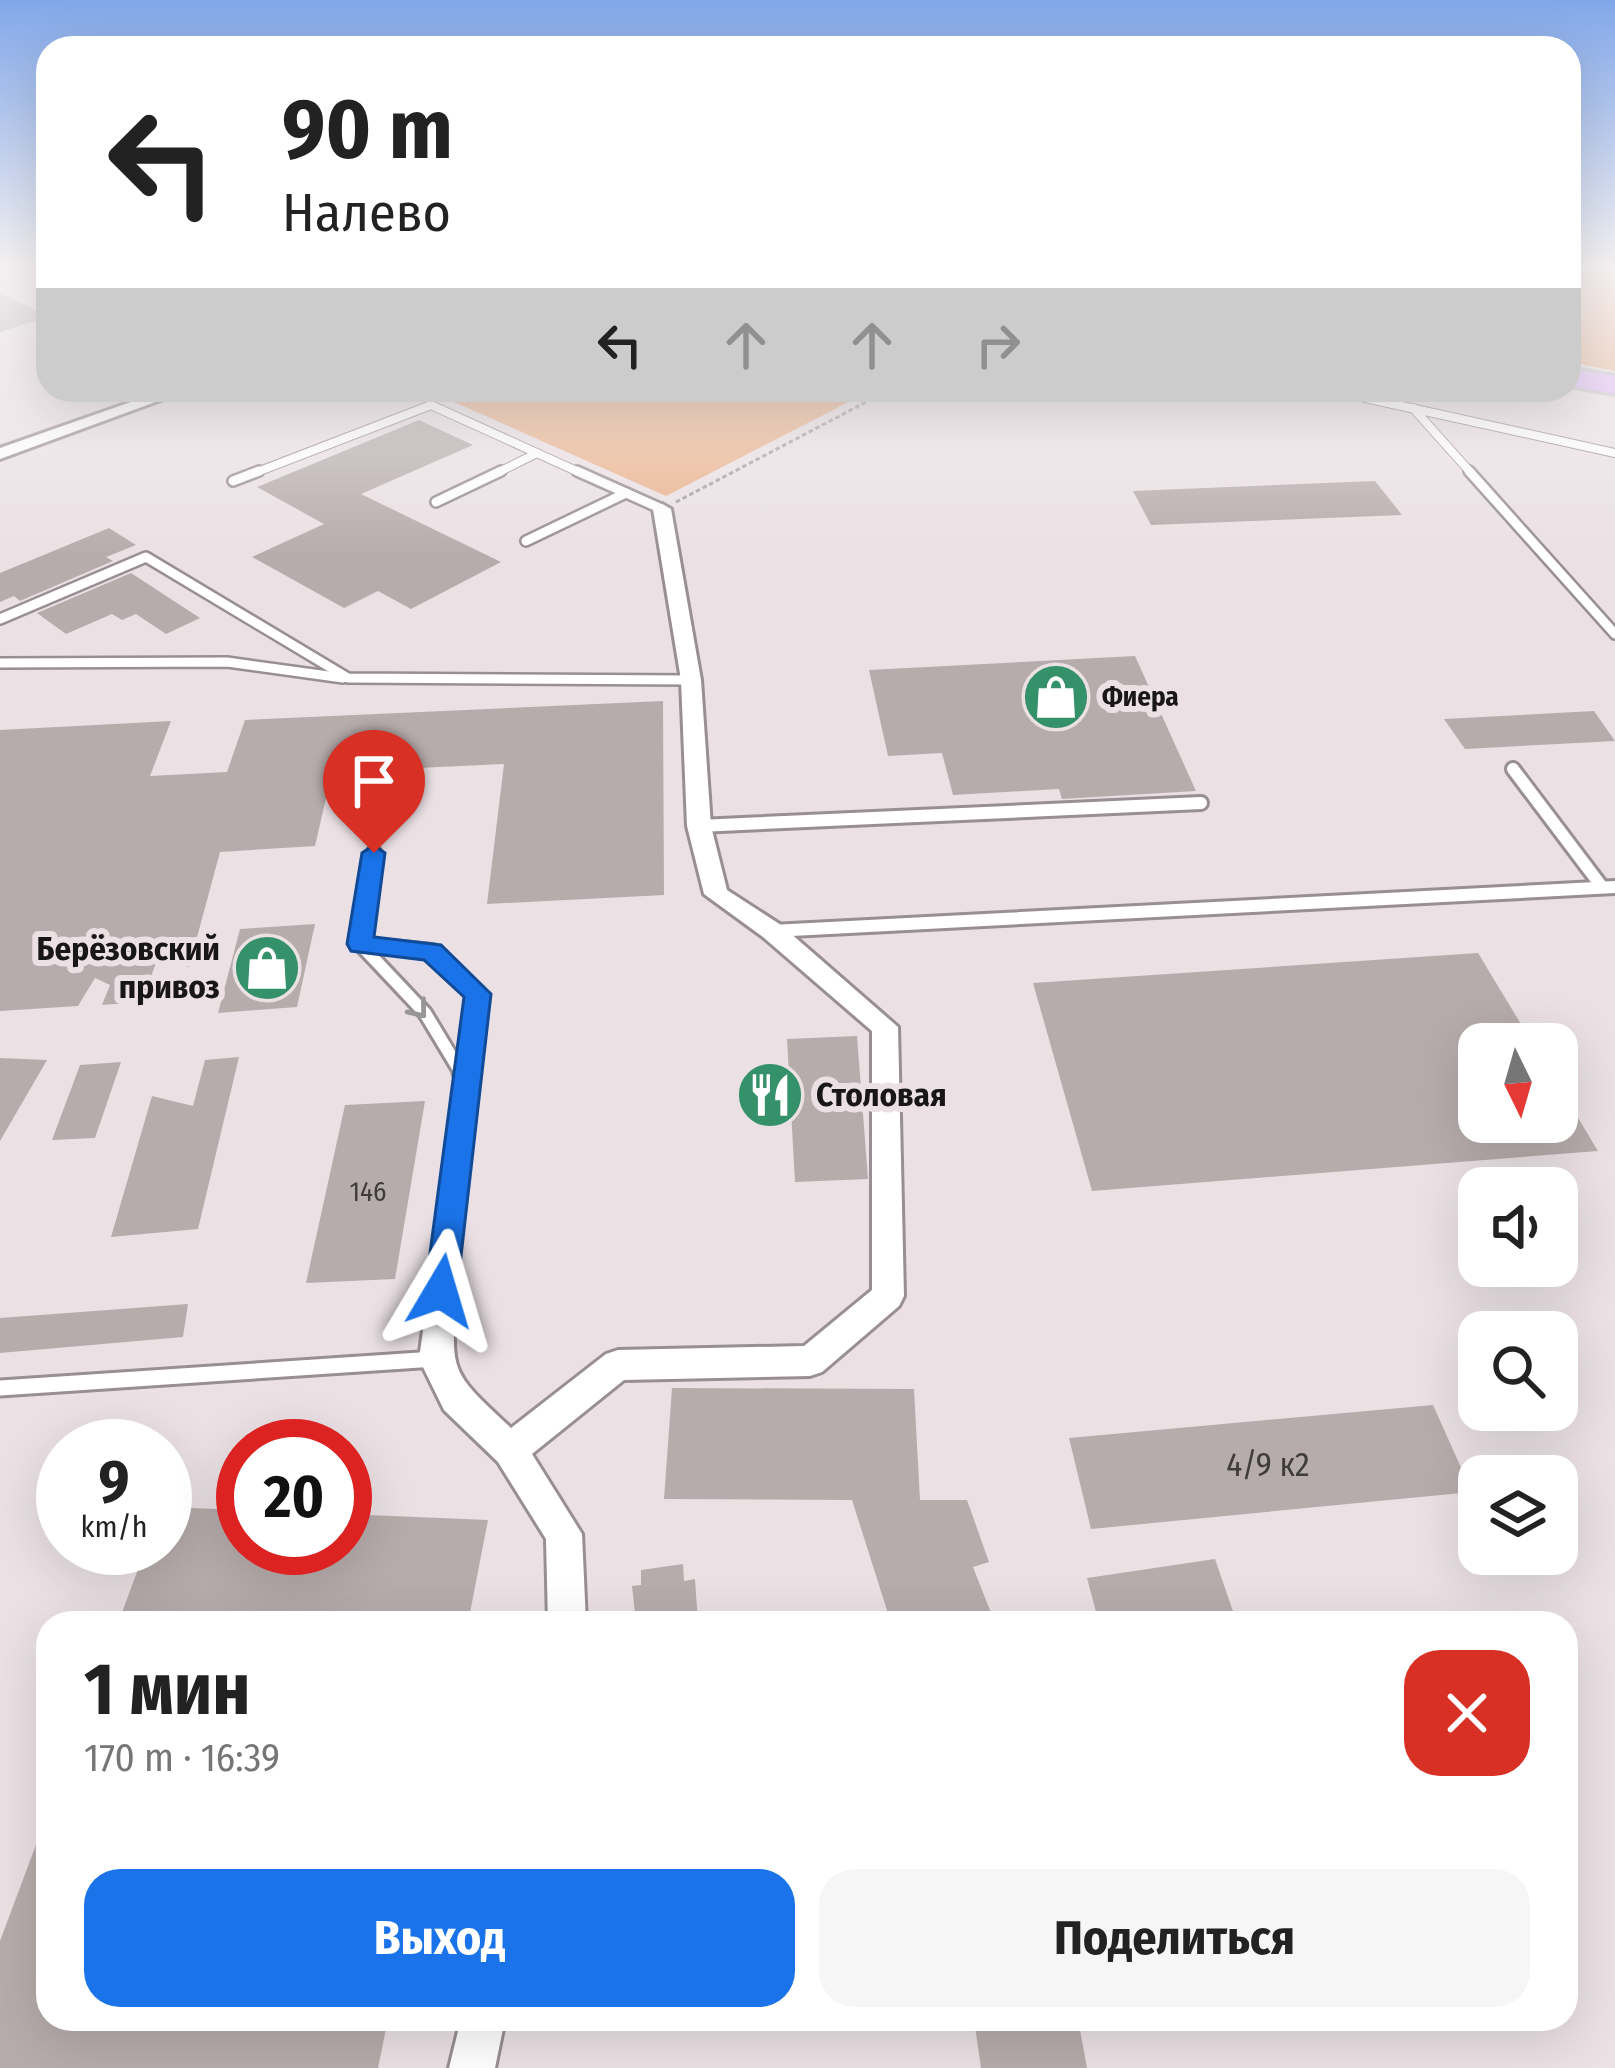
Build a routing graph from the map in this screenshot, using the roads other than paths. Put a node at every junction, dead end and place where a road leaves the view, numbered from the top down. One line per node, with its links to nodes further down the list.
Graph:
1 (1581, 379): 2 (highway)
2 (1615, 386)
3 (146, 402): 8 (street)
4 (1382, 402): 5 (lane)
5 (1413, 409): 7 (lane); 15 (lane)
6 (537, 453): 9 (lane); 10 (lane); 11 (lane)
7 (1615, 453)
8 (0, 454)
9 (233, 481)
10 (626, 493): 12 (lane); 13 (lane)
11 (436, 502)
12 (662, 509): 18 (street)
13 (526, 541)
14 (0, 619): 17 (lane)
15 (1615, 634)
16 (0, 663): 17 (lane)
17 (348, 678): 18 (lane)
18 (691, 680): 21 (street)
19 (1513, 769): 23 (lane)
20 (1201, 803): 21 (lane)
21 (699, 826): 24 (street)
22 (374, 853): 25 (lane)
23 (1608, 887): 24 (lane)
24 (772, 931): 30 (street)
25 (360, 944): 26 (lane, one-way to 26); 26 (lane)
26 (468, 1083): 27 (lane)
27 (441, 1291): 28 (street)
28 (435, 1360): 29 (lane); 30 (street)
29 (0, 1388)
30 (511, 1450): 31 (street)
31 (567, 1611)
32 (480, 2031): 33 (street)
33 (472, 2068)

